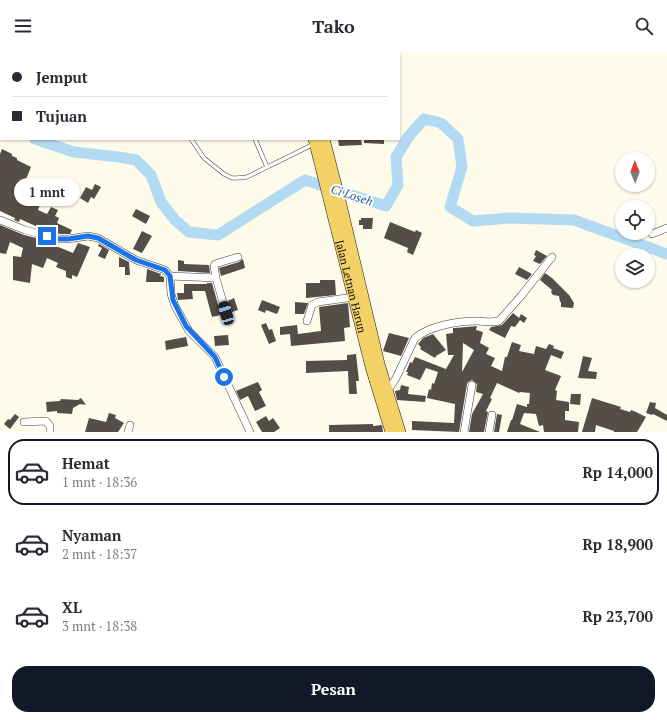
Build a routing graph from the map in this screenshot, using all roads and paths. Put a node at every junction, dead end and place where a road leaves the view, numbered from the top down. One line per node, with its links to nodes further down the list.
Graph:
1 (192, 140): 4 (lane)
2 (255, 140): 4 (lane)
3 (319, 142): 4 (lane); 5 (main road, Jalan Letnan Harun)
4 (267, 168)
5 (336, 202): 13 (main road, Jalan Letnan Harun); 17 (main road, Jalan Letnan Harun)
6 (0, 220): 11 (street)
7 (667, 228): 8 (street)
8 (655, 233)
9 (238, 257): 12 (street)
10 (552, 257): 17 (street)
11 (170, 276): 12 (street); 21 (street)
12 (216, 278): 14 (street)
13 (354, 297): 15 (street); 22 (main road, Jalan Letnan Harun)
14 (226, 313)
15 (307, 321)
16 (472, 385): 24 (street)
17 (387, 391): 23 (main road, Jalan Letnan Harun)
18 (492, 415): 25 (street)
19 (24, 422): 20 (street)
20 (50, 432)
21 (250, 432)
22 (391, 432)
23 (400, 432)
24 (464, 432)
25 (489, 432)

